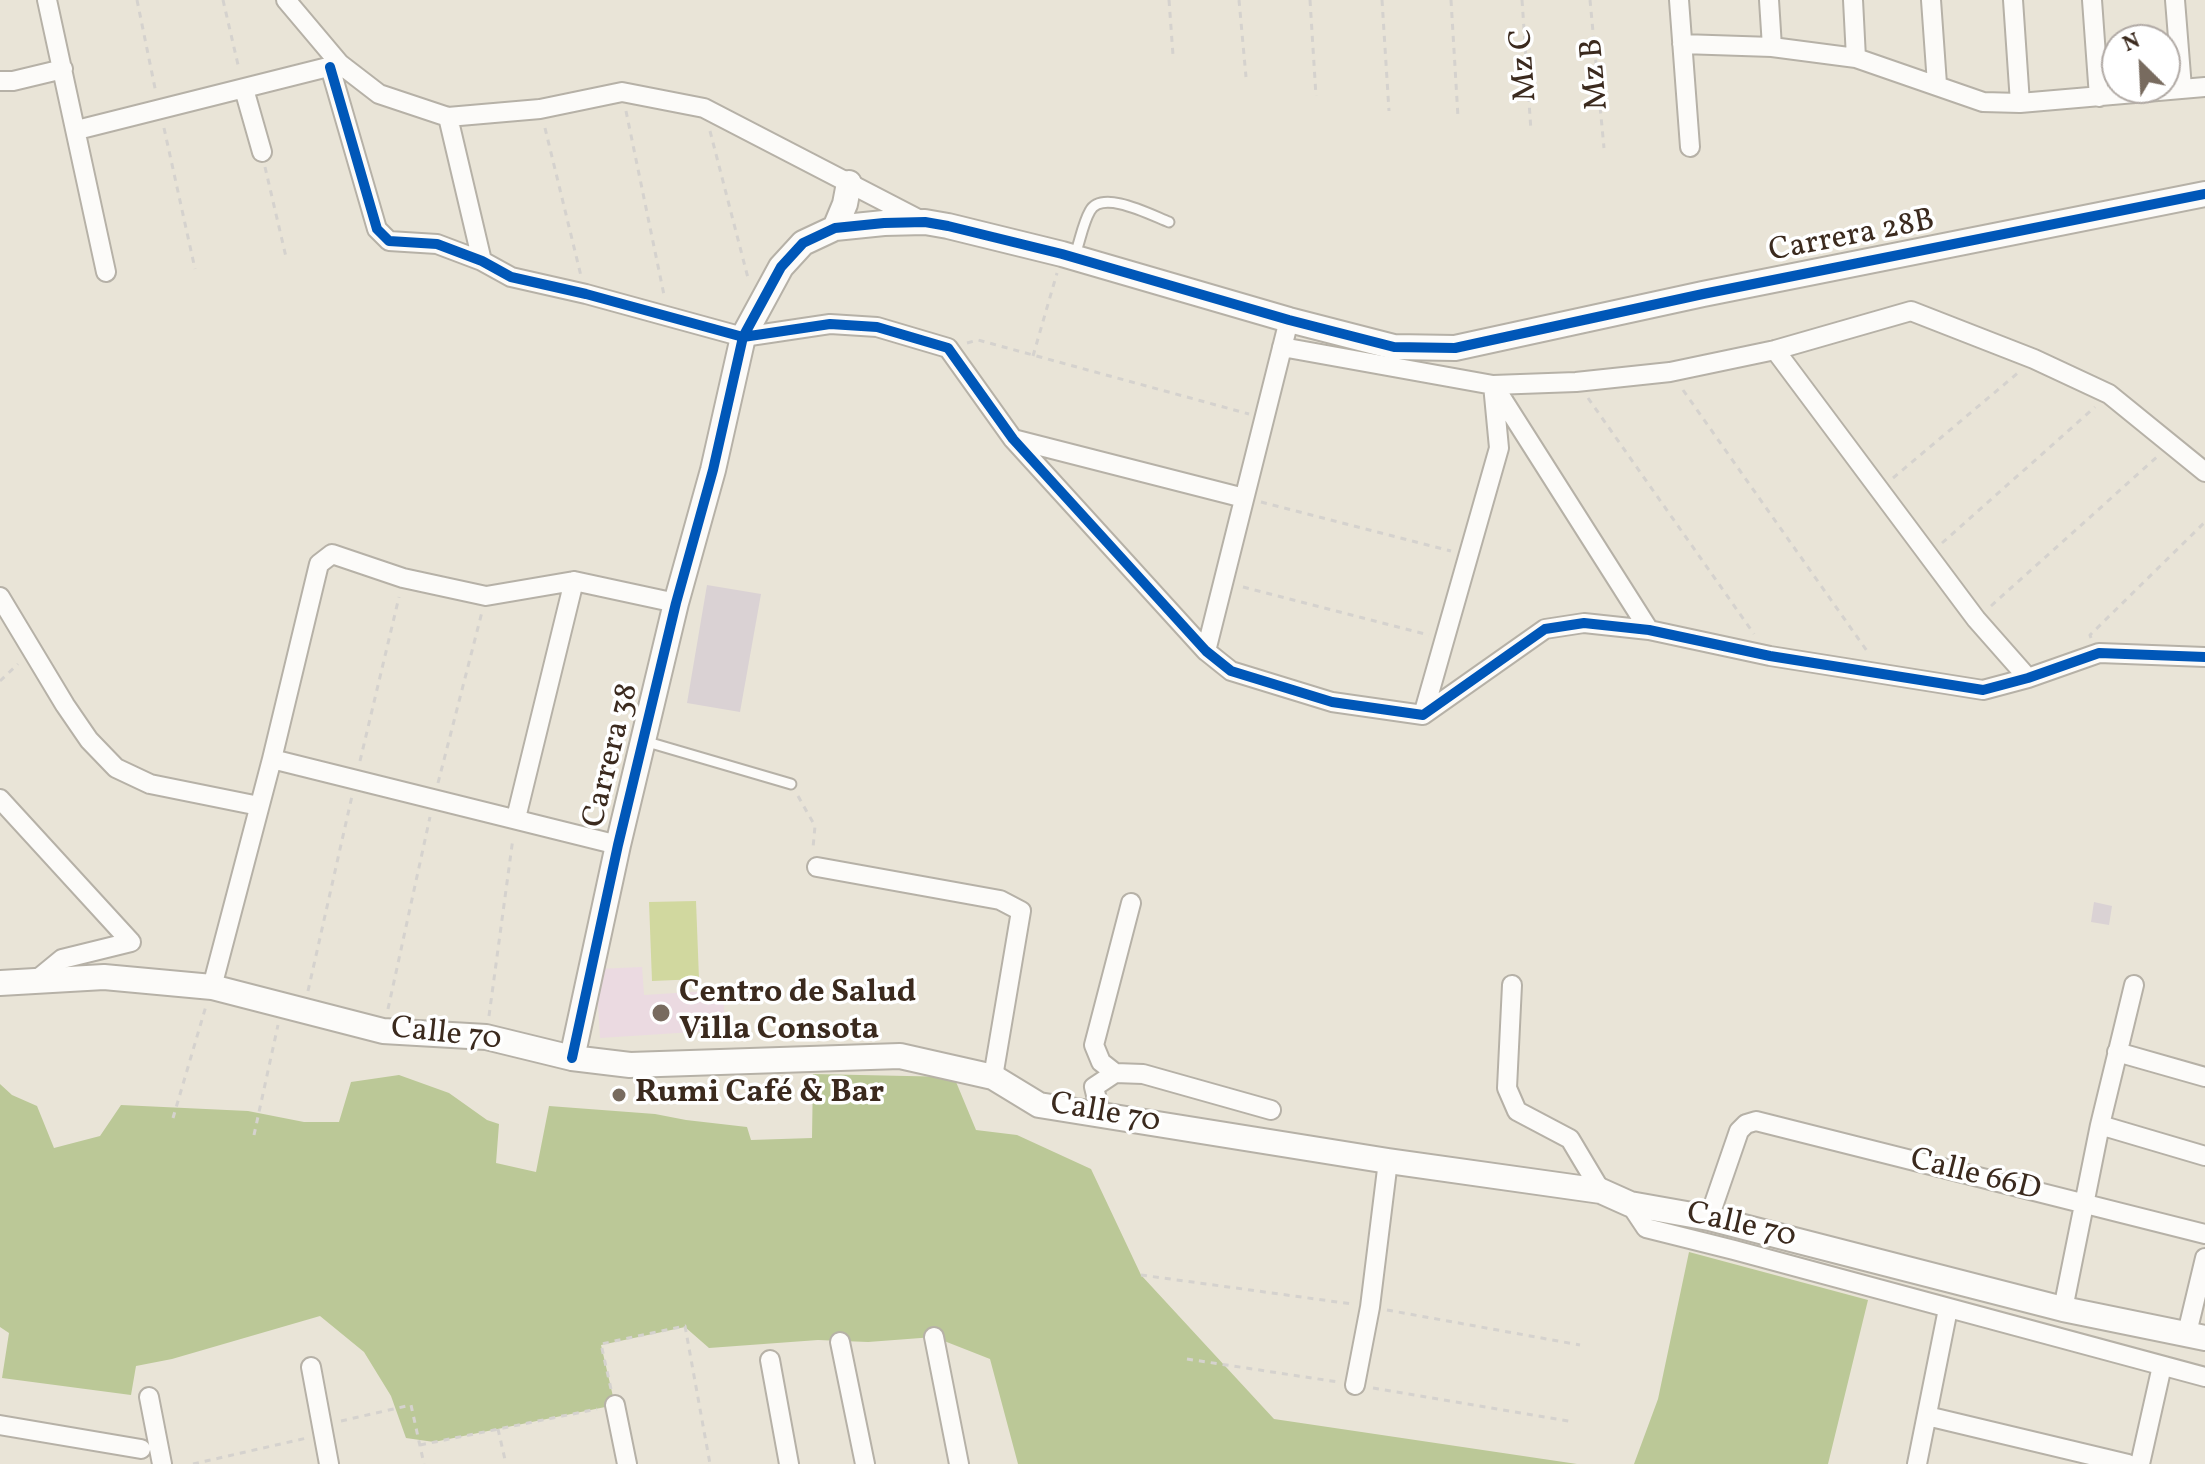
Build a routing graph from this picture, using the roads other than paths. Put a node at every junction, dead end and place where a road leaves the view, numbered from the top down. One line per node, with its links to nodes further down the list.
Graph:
1 (47, 0): 14 (street)
2 (286, 0): 13 (street)
3 (1679, 0): 10 (street)
4 (1769, 0): 11 (street)
5 (1853, 0): 12 (street)
6 (1931, 0): 16 (street)
7 (2013, 0): 21 (street)
8 (2092, 0): 20 (street)
9 (2175, 0): 18 (street)
10 (1682, 44): 11 (street); 24 (street)
11 (1772, 47): 12 (street)
12 (1856, 58): 16 (street)
13 (335, 66): 19 (street); 22 (street); 32 (street)
14 (63, 69): 15 (street); 23 (street)
15 (0, 81)
16 (1937, 84): 21 (street)
17 (2205, 87): 18 (street)
18 (2182, 88): 20 (street)
19 (244, 89): 23 (street); 25 (street)
20 (2099, 97): 21 (street)
21 (2020, 103)
22 (448, 117): 26 (street); 32 (street)
23 (77, 130): 33 (street)
24 (1690, 147)
25 (262, 152)
26 (849, 183): 28 (street); 30 (street)
27 (2205, 194): 34 (street, Carrera 28B)
28 (925, 222): 30 (street, Carrera 28B); 31 (street, Carrera 28B)
29 (1169, 222): 31 (lane)
30 (835, 228): 35 (street, Carrera 38)
31 (1068, 256): 34 (street, Carrera 28B)
32 (482, 261): 35 (street)
33 (106, 272)
34 (1289, 320): 36 (street)
35 (743, 337): 39 (street); 44 (street, Carrera 38)
36 (1282, 347): 38 (street); 41 (street)
37 (1775, 350): 38 (street); 40 (street); 48 (street)
38 (1493, 385): 45 (street); 49 (street)
39 (1013, 439): 41 (street); 46 (street)
40 (2205, 472)
41 (1244, 498): 46 (street)
42 (574, 581): 44 (street); 51 (street); 55 (street)
43 (0, 597): 54 (street)
44 (676, 603): 50 (street, Carrera 38)
45 (1649, 630): 48 (street); 49 (street)
46 (1206, 651): 49 (street)
47 (2205, 657): 48 (street)
48 (2028, 678)
49 (1423, 715)
50 (644, 741): 52 (lane); 56 (street, Carrera 38)
51 (272, 759): 54 (street); 55 (street)
52 (791, 784)
53 (0, 799): 59 (street)
54 (259, 806): 63 (street)
55 (516, 818): 56 (street)
56 (618, 845): 65 (street, Carrera 38)
57 (817, 867): 67 (street)
58 (1131, 903): 66 (street)
59 (34, 982): 60 (street, Calle 70); 63 (street, Calle 70)
60 (0, 983)
61 (1512, 985): 74 (street)
62 (2134, 985): 64 (street)
63 (212, 987): 65 (street, Calle 70)
64 (2117, 1052): 68 (street); 71 (street)
65 (572, 1058): 67 (street, Calle 70)
66 (1115, 1073): 69 (street); 70 (street)
67 (993, 1077): 70 (street, Calle 70)
68 (2205, 1077)
69 (1271, 1110)
70 (1101, 1116): 73 (street, Calle 70)
71 (2100, 1125): 72 (street); 76 (street)
72 (2205, 1156)
73 (1388, 1161): 74 (street, Calle 70); 89 (street)
74 (1601, 1191): 75 (street, Calle 70)
75 (1630, 1204): 77 (street, Calle 70); 80 (street)
76 (2085, 1205): 77 (street, Calle 66D); 78 (street, Calle 66D); 81 (street)
77 (1709, 1218): 81 (street, Calle 70)
78 (2205, 1234)
79 (2205, 1258): 82 (street)
80 (1948, 1309): 86 (street); 92 (street)
81 (2063, 1309): 82 (street, Calle 70)
82 (2196, 1336)
83 (934, 1337): 100 (street)
84 (840, 1342): 99 (street)
85 (770, 1360): 98 (street)
86 (2162, 1366): 88 (street); 103 (street)
87 (311, 1367): 96 (street)
88 (2205, 1377)
89 (1355, 1385)
90 (149, 1397): 95 (street)
91 (615, 1405): 97 (street)
92 (1927, 1416): 101 (street); 102 (street)
93 (0, 1425): 94 (street)
94 (141, 1449)
95 (162, 1464)
96 (329, 1464)
97 (627, 1464)
98 (789, 1464)
99 (865, 1464)
100 (959, 1464)
101 (1917, 1464)
102 (2128, 1464)
103 (2140, 1464)

